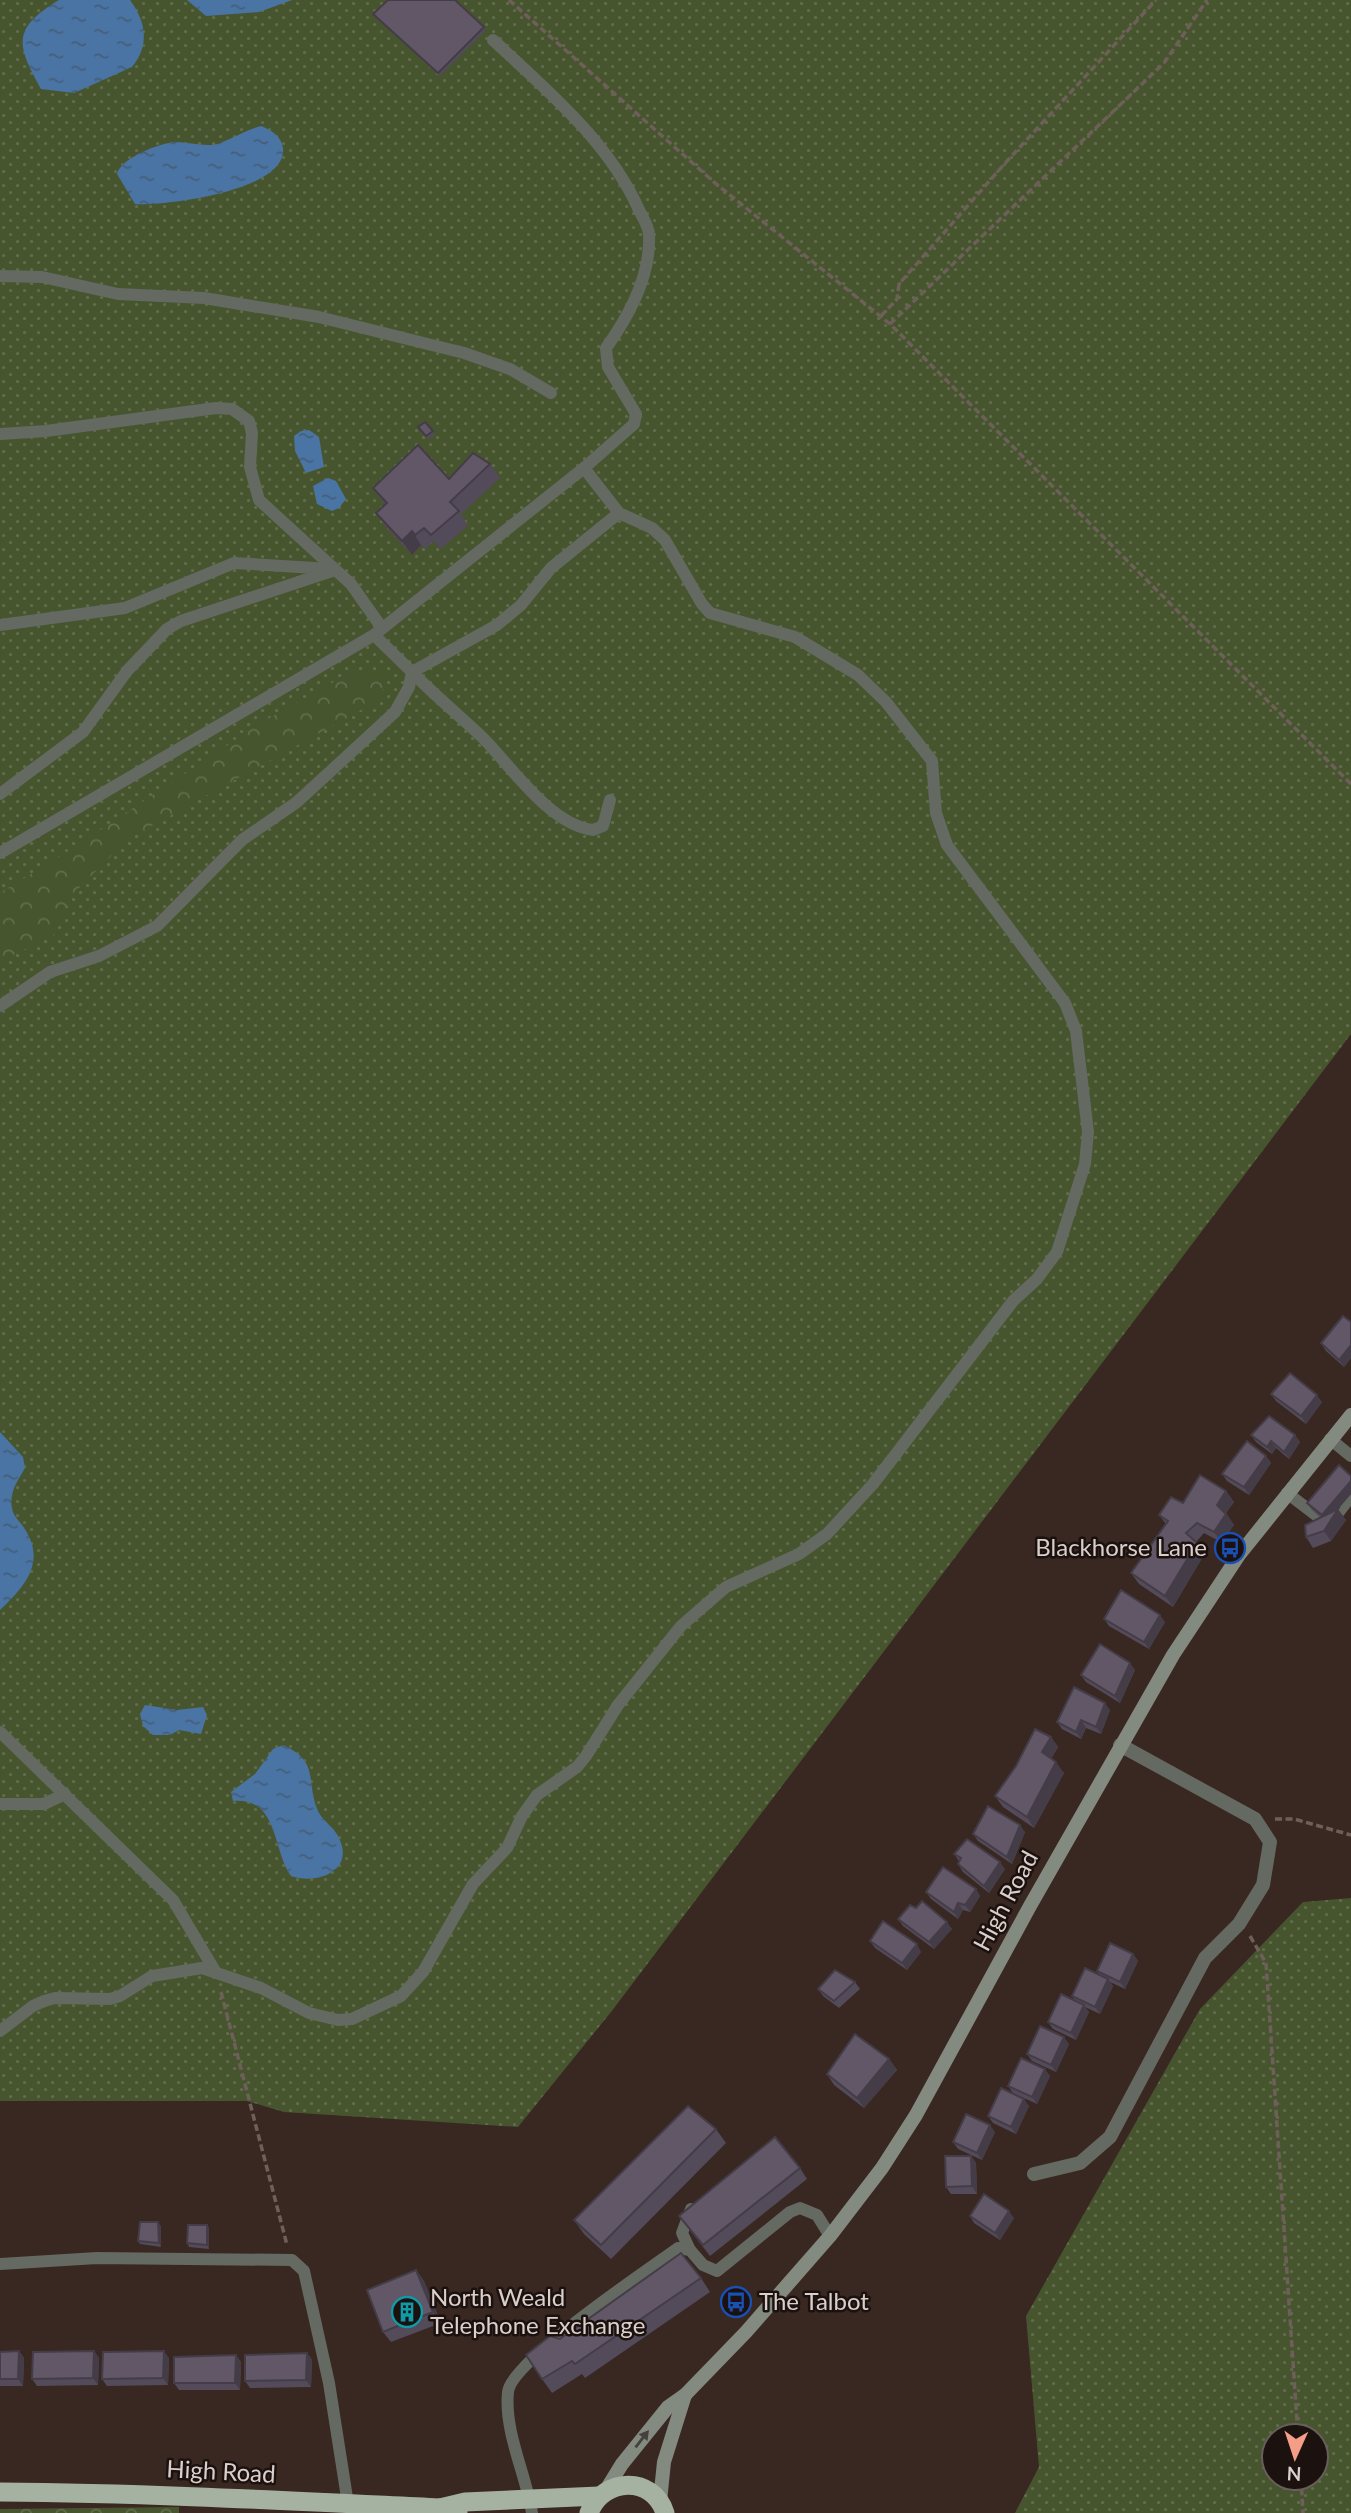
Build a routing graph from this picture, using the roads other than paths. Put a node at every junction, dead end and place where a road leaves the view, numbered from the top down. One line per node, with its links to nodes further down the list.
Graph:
1 (493, 40): 5 (lane)
2 (0, 276): 3 (lane)
3 (551, 393)
4 (0, 434): 7 (lane)
5 (584, 468): 6 (lane); 9 (lane)
6 (619, 513): 10 (lane); 24 (lane)
7 (335, 570): 8 (lane); 9 (lane); 11 (lane)
8 (0, 625)
9 (378, 632): 10 (lane); 13 (lane)
10 (412, 671): 12 (lane); 14 (lane)
11 (0, 794)
12 (610, 800)
13 (0, 853)
14 (0, 1006)
15 (1351, 1415): 16 (main road, High Road)
16 (1330, 1439): 17 (lane); 18 (main road, High Road)
17 (1351, 1456)
18 (1287, 1493): 19 (lane); 21 (main road, High Road)
19 (1351, 1496)
20 (0, 1732): 22 (lane)
21 (1120, 1745): 26 (street); 28 (main road, High Road)
22 (65, 1794): 23 (lane); 24 (lane)
23 (0, 1804)
24 (215, 1971): 25 (lane)
25 (0, 2031)
26 (1034, 2174)
27 (699, 2202): 29 (lane)
28 (830, 2236): 29 (lane); 31 (main road, High Road)
29 (690, 2250): 35 (lane)
30 (0, 2264): 34 (lane)
31 (685, 2395): 33 (main road, High Road, one-way to 31); 36 (main road, High Road)
32 (0, 2492): 34 (highway, High Road)
33 (598, 2500): 35 (highway, High Road); 36 (highway)
34 (348, 2504): 37 (highway, High Road)
35 (531, 2506): 37 (highway, High Road)
36 (665, 2509)
37 (448, 2510)

